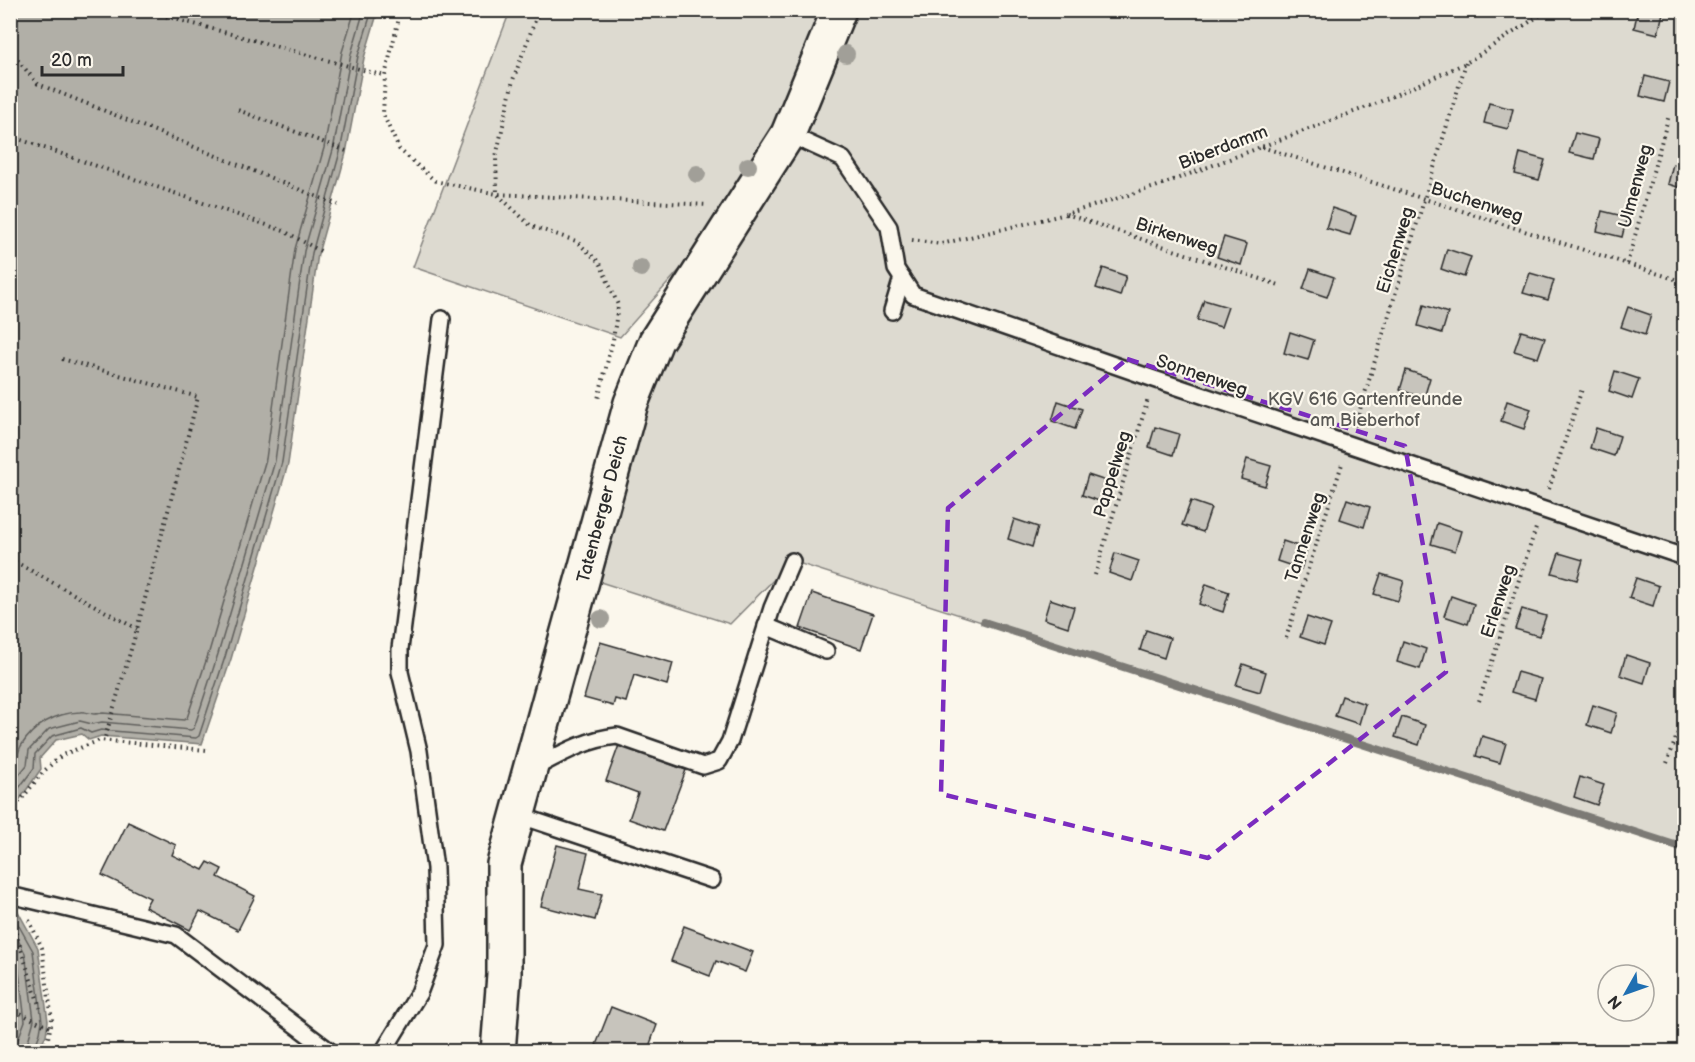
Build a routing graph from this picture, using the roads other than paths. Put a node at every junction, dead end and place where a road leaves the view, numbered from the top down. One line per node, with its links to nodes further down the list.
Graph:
1 (839, 10): 2 (street, Tatenberger Deich)
2 (788, 134): 3 (lane, Sonnenweg); 10 (street, Tatenberger Deich)
3 (902, 278): 4 (lane); 6 (lane, Sonnenweg)
4 (892, 311)
5 (442, 319): 15 (lane)
6 (1684, 557)
7 (792, 561): 8 (lane)
8 (766, 626): 9 (lane); 10 (lane)
9 (826, 651)
10 (530, 770): 11 (street, Tatenberger Deich)
11 (518, 815): 12 (lane); 16 (street, Tatenberger Deich)
12 (712, 880)
13 (17, 900): 14 (lane)
14 (331, 1052)
15 (383, 1052)
16 (498, 1052)

